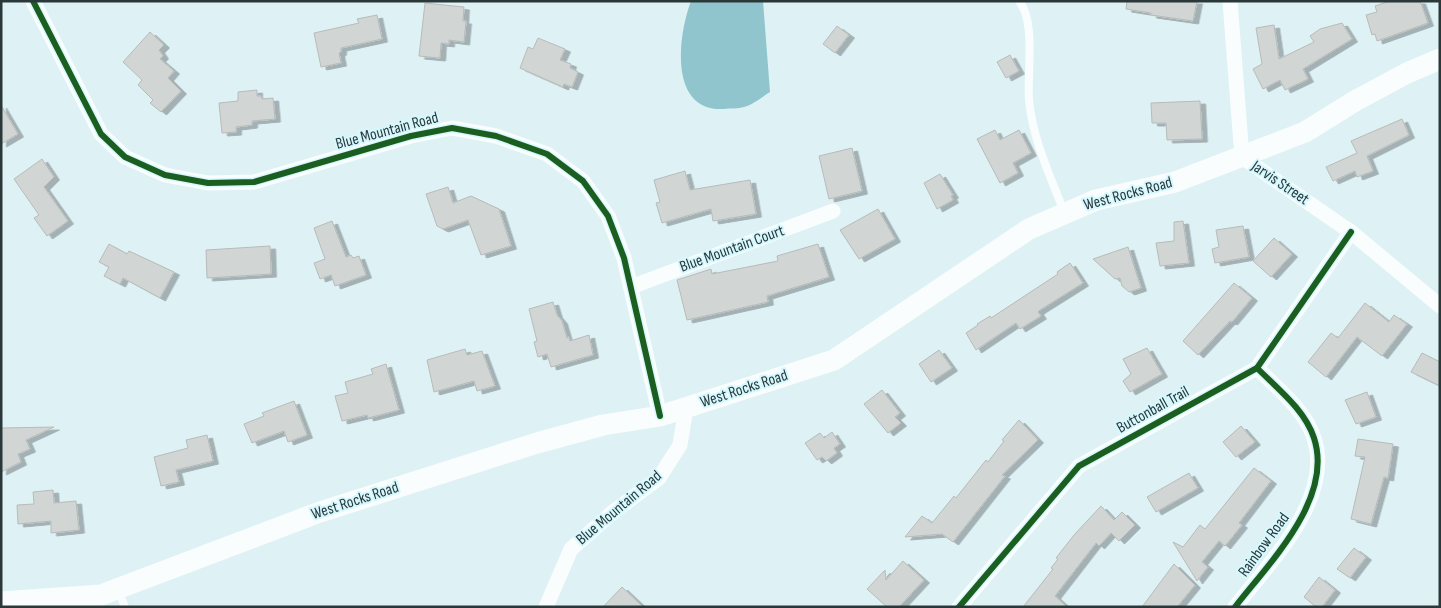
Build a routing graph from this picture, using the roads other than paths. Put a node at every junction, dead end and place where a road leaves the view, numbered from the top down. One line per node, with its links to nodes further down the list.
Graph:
1 (33, 1): 9 (street, Blue Mountain Road)
2 (1019, 1): 7 (lane)
3 (1230, 1): 5 (street, Jarvis Street)
4 (1440, 59): 5 (main road, West Rocks Road)
5 (1242, 157): 7 (main road, West Rocks Road); 8 (street, Jarvis Street)
6 (833, 211): 9 (street, Blue Mountain Court)
7 (1064, 214): 12 (main road, West Rocks Road)
8 (1351, 232): 10 (street, Jarvis Street); 11 (street, Buttonball Trail)
9 (631, 287): 13 (street, Blue Mountain Road)
10 (1440, 306)
11 (1257, 368): 17 (street, Buttonball Trail); 18 (street, Rainbow Road)
12 (686, 408): 13 (main road, West Rocks Road); 16 (street, Blue Mountain Road)
13 (660, 416): 14 (main road, West Rocks Road)
14 (121, 598): 15 (main road, West Rocks Road)
15 (1, 602)
16 (546, 607)
17 (959, 607)
18 (1235, 607)

